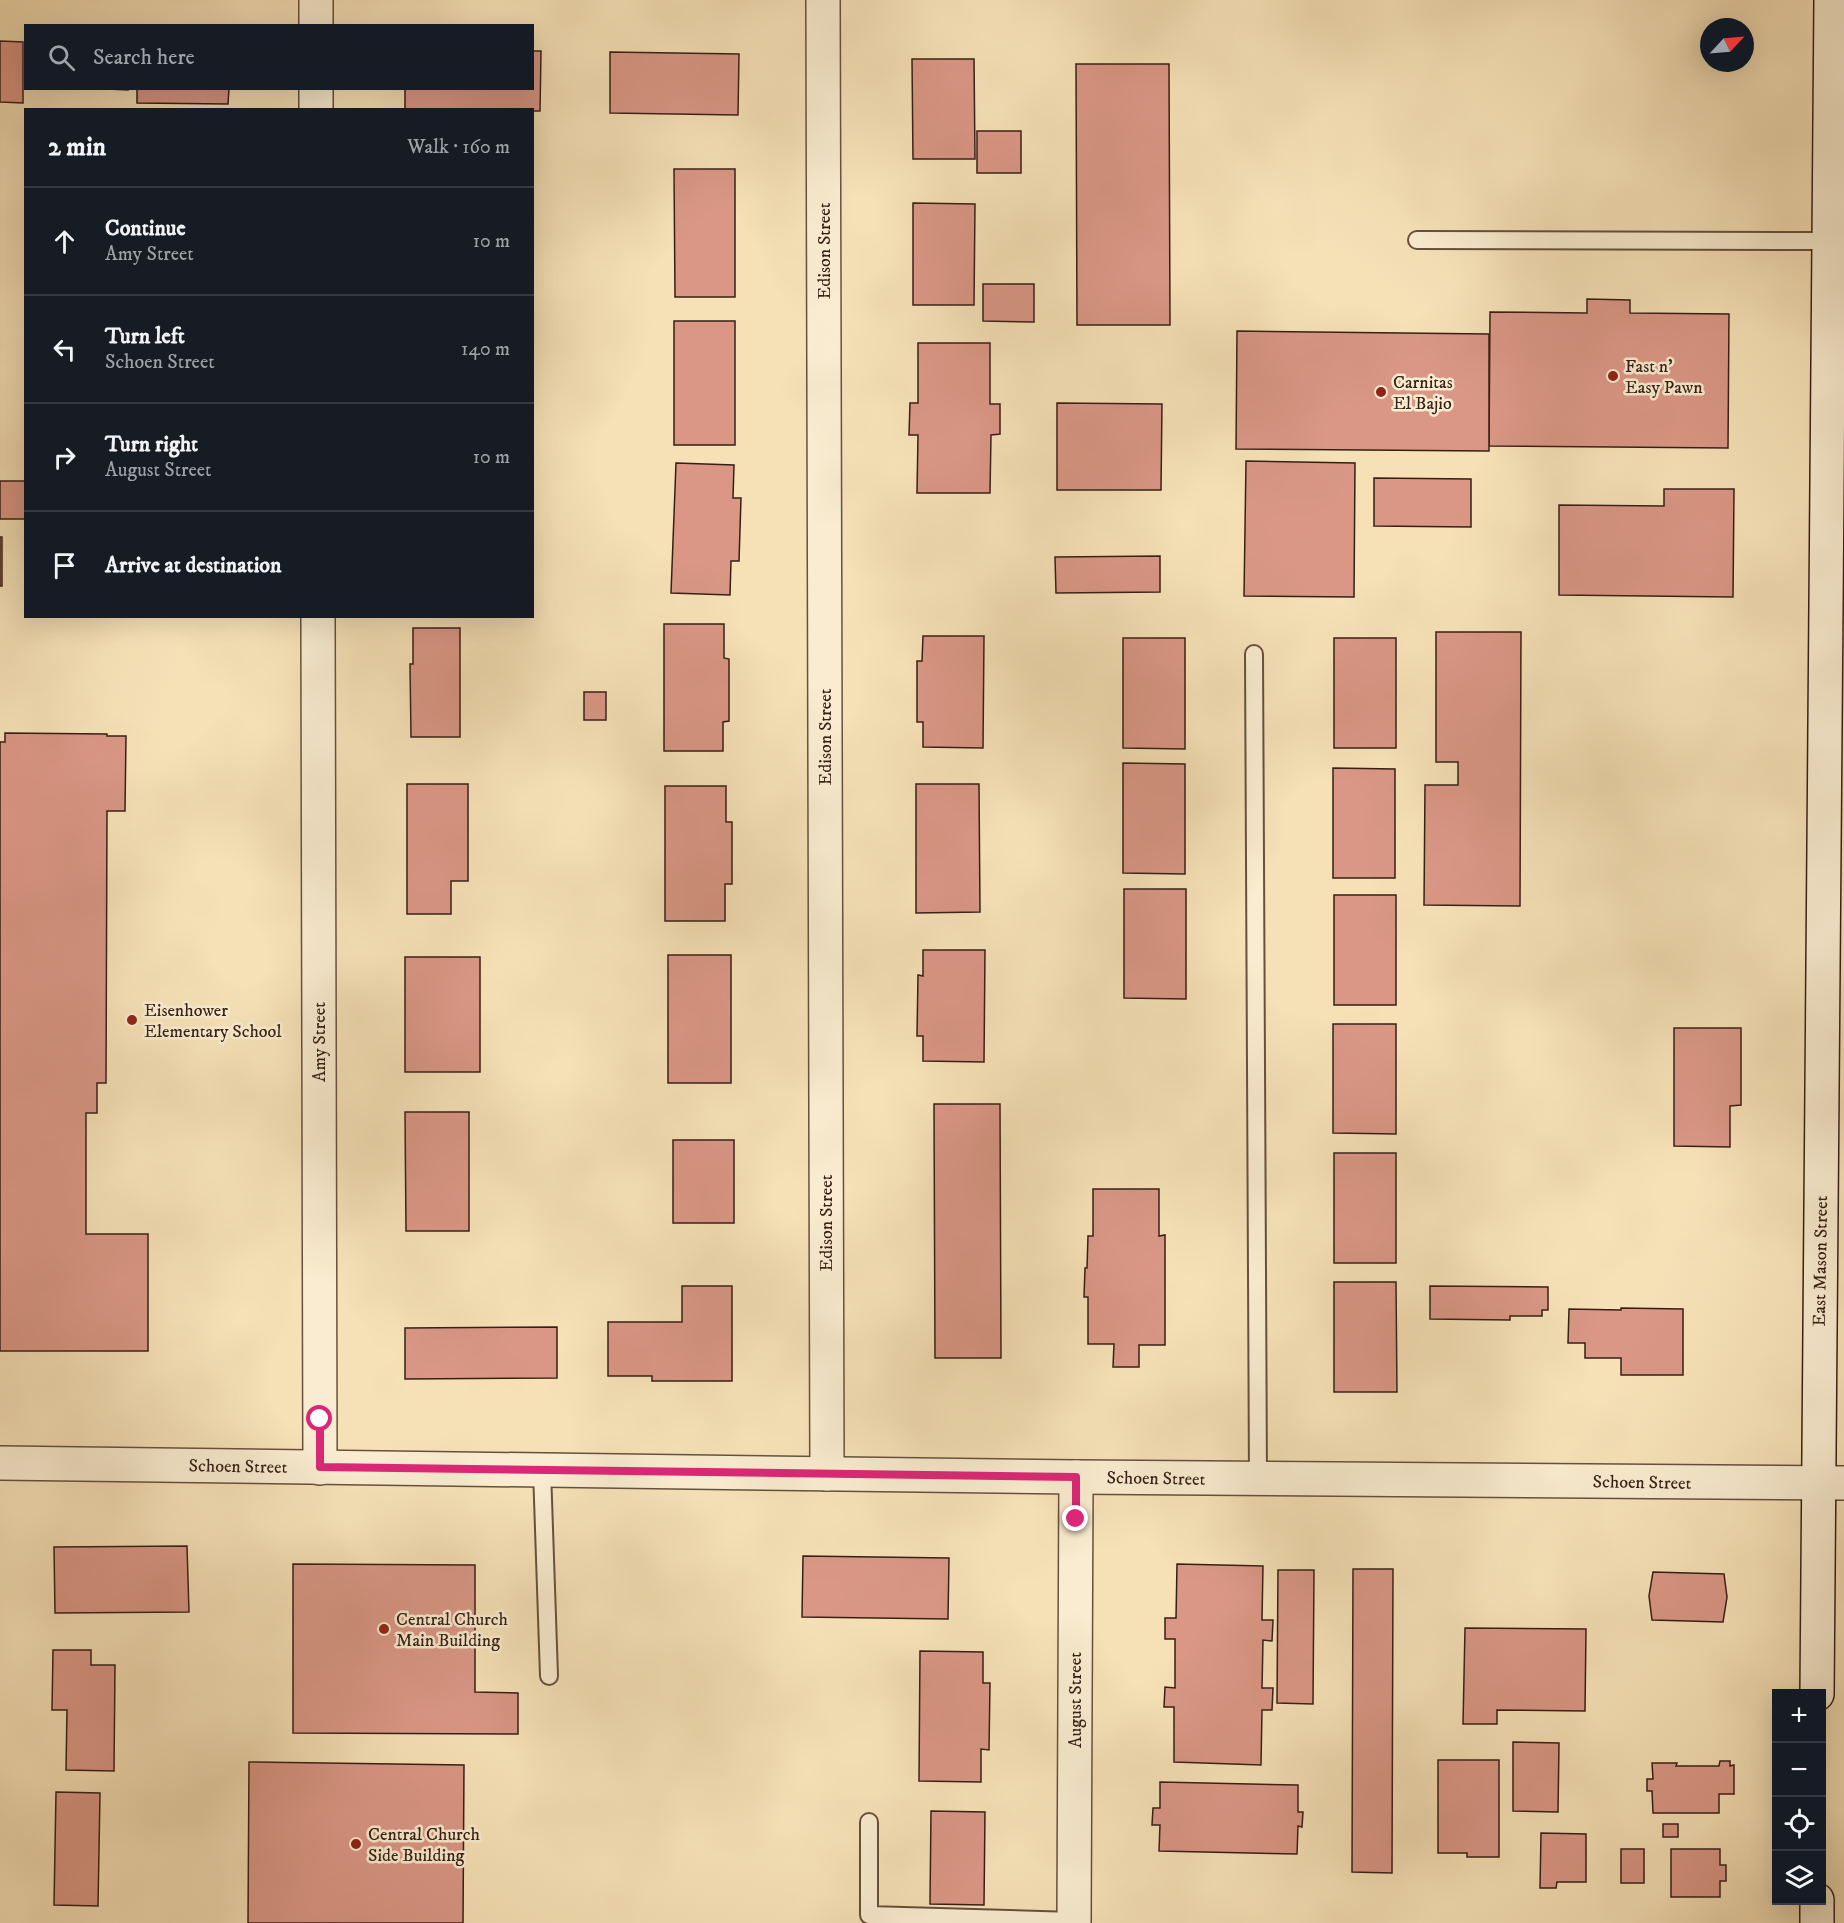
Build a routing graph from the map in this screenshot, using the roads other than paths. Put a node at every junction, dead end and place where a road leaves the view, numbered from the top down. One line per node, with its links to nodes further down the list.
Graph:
1 (316, 0): 4 (street)
2 (823, 0): 15 (street, Edison Street)
3 (1830, 0): 8 (street, East Mason Street)
4 (316, 24)
5 (316, 90): 6 (street)
6 (316, 108)
7 (1417, 240): 8 (lane)
8 (1829, 241): 11 (street, East Mason Street)
9 (318, 618): 13 (street, Amy Street)
10 (1254, 654): 17 (lane)
11 (1833, 921): 18 (street, East Mason Street)
12 (0, 1463): 13 (street, Schoen Street)
13 (320, 1467): 14 (street, Schoen Street)
14 (542, 1470): 15 (street, Schoen Street); 19 (lane)
15 (827, 1474): 16 (street, Schoen Street)
16 (1076, 1477): 17 (street, Schoen Street); 23 (street, August Street)
17 (1258, 1478): 18 (street, Schoen Street)
18 (1831, 1484): 20 (street, East Mason Street)
19 (549, 1676)
20 (1817, 1689)
21 (869, 1822): 23 (lane)
22 (1817, 1905): 24 (street)
23 (1074, 1922)
24 (1817, 1923)

